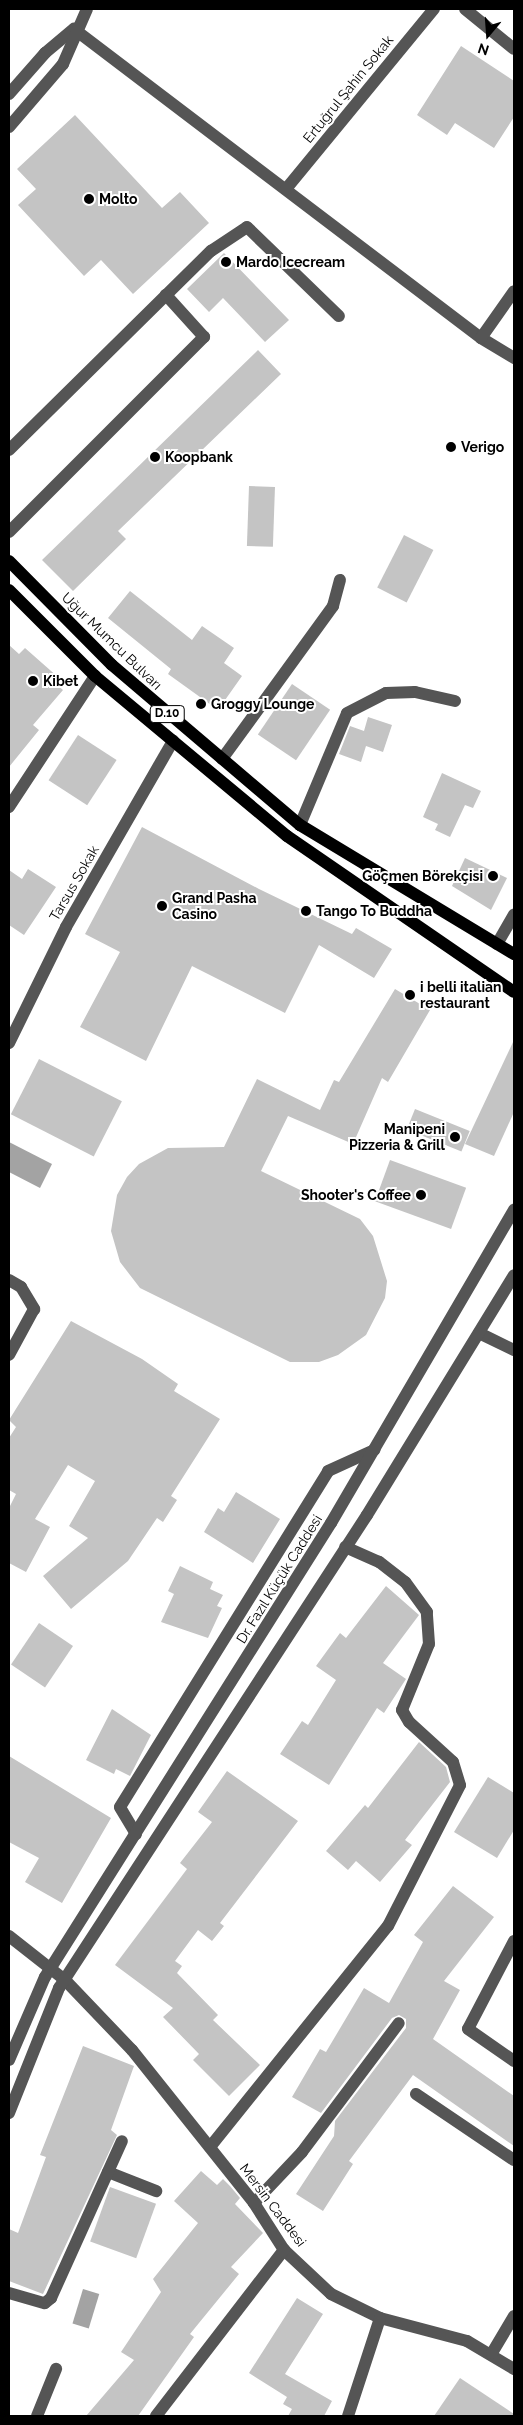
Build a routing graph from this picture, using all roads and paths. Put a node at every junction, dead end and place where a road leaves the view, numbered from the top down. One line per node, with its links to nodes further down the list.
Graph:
1 (87, 9): 4 (street)
2 (434, 9): 8 (street, Ertuğrul Şahin Sokak)
3 (465, 9): 5 (street)
4 (74, 29): 6 (street); 7 (street); 8 (street)
5 (514, 48)
6 (9, 94)
7 (9, 127)
8 (286, 189): 12 (street)
9 (514, 291): 12 (street)
10 (166, 295): 11 (street); 14 (street); 15 (street)
11 (339, 316)
12 (481, 338): 13 (street)
13 (514, 358)
14 (9, 450)
15 (9, 532)
16 (9, 561): 22 (main road, Uğur Mumcu Bulvarı / D.10)
17 (340, 580): 22 (street)
18 (9, 590): 19 (main road, D.10)
19 (95, 676): 21 (main road, D.10); 23 (street)
20 (455, 701): 24 (street)
21 (173, 741): 29 (main road, D.10); 30 (street, Tarsus Sokak)
22 (222, 759): 24 (main road, Uğur Mumcu Bulvarı / D.10)
23 (9, 807)
24 (300, 825): 26 (main road, Uğur Mumcu Bulvarı / D.10)
25 (514, 915): 26 (street)
26 (497, 944): 27 (main road); 28 (main road, D.10)
27 (514, 949)
28 (514, 954)
29 (514, 992)
30 (9, 1043)
31 (514, 1210): 37 (street, Dr. Fazıl Küçük Caddesi)
32 (514, 1275): 34 (street)
33 (9, 1280): 36 (street)
34 (479, 1332): 35 (street); 38 (street)
35 (514, 1350)
36 (9, 1355)
37 (374, 1450): 39 (street, Dr. Fazıl Küçük Caddesi); 39 (street)
38 (345, 1547): 43 (street); 50 (street)
39 (136, 1834): 42 (street, Dr. Fazıl Küçük Caddesi)
40 (9, 1936): 42 (street, Mersin Caddesi)
41 (514, 1941): 46 (street)
42 (48, 1973): 43 (street, Mersin Caddesi); 45 (street)
43 (65, 1980): 48 (street); 50 (street, Mersin Caddesi)
44 (399, 2023): 54 (street)
45 (9, 2060)
46 (514, 2061)
47 (416, 2094): 51 (street)
48 (9, 2113)
49 (122, 2141): 52 (street)
50 (210, 2147): 54 (street, Mersin Caddesi)
51 (514, 2160)
52 (108, 2172): 53 (street); 56 (street)
53 (156, 2190)
54 (254, 2203): 55 (street, Mersin Caddesi)
55 (284, 2250): 58 (street, Mersin Caddesi); 63 (street)
56 (9, 2293)
57 (514, 2316): 59 (street)
58 (380, 2318): 59 (street, Mersin Caddesi); 64 (street)
59 (492, 2353): 60 (street, Mersin Caddesi)
60 (514, 2368)
61 (56, 2369): 62 (street)
62 (37, 2416)
63 (156, 2416)
64 (348, 2416)

